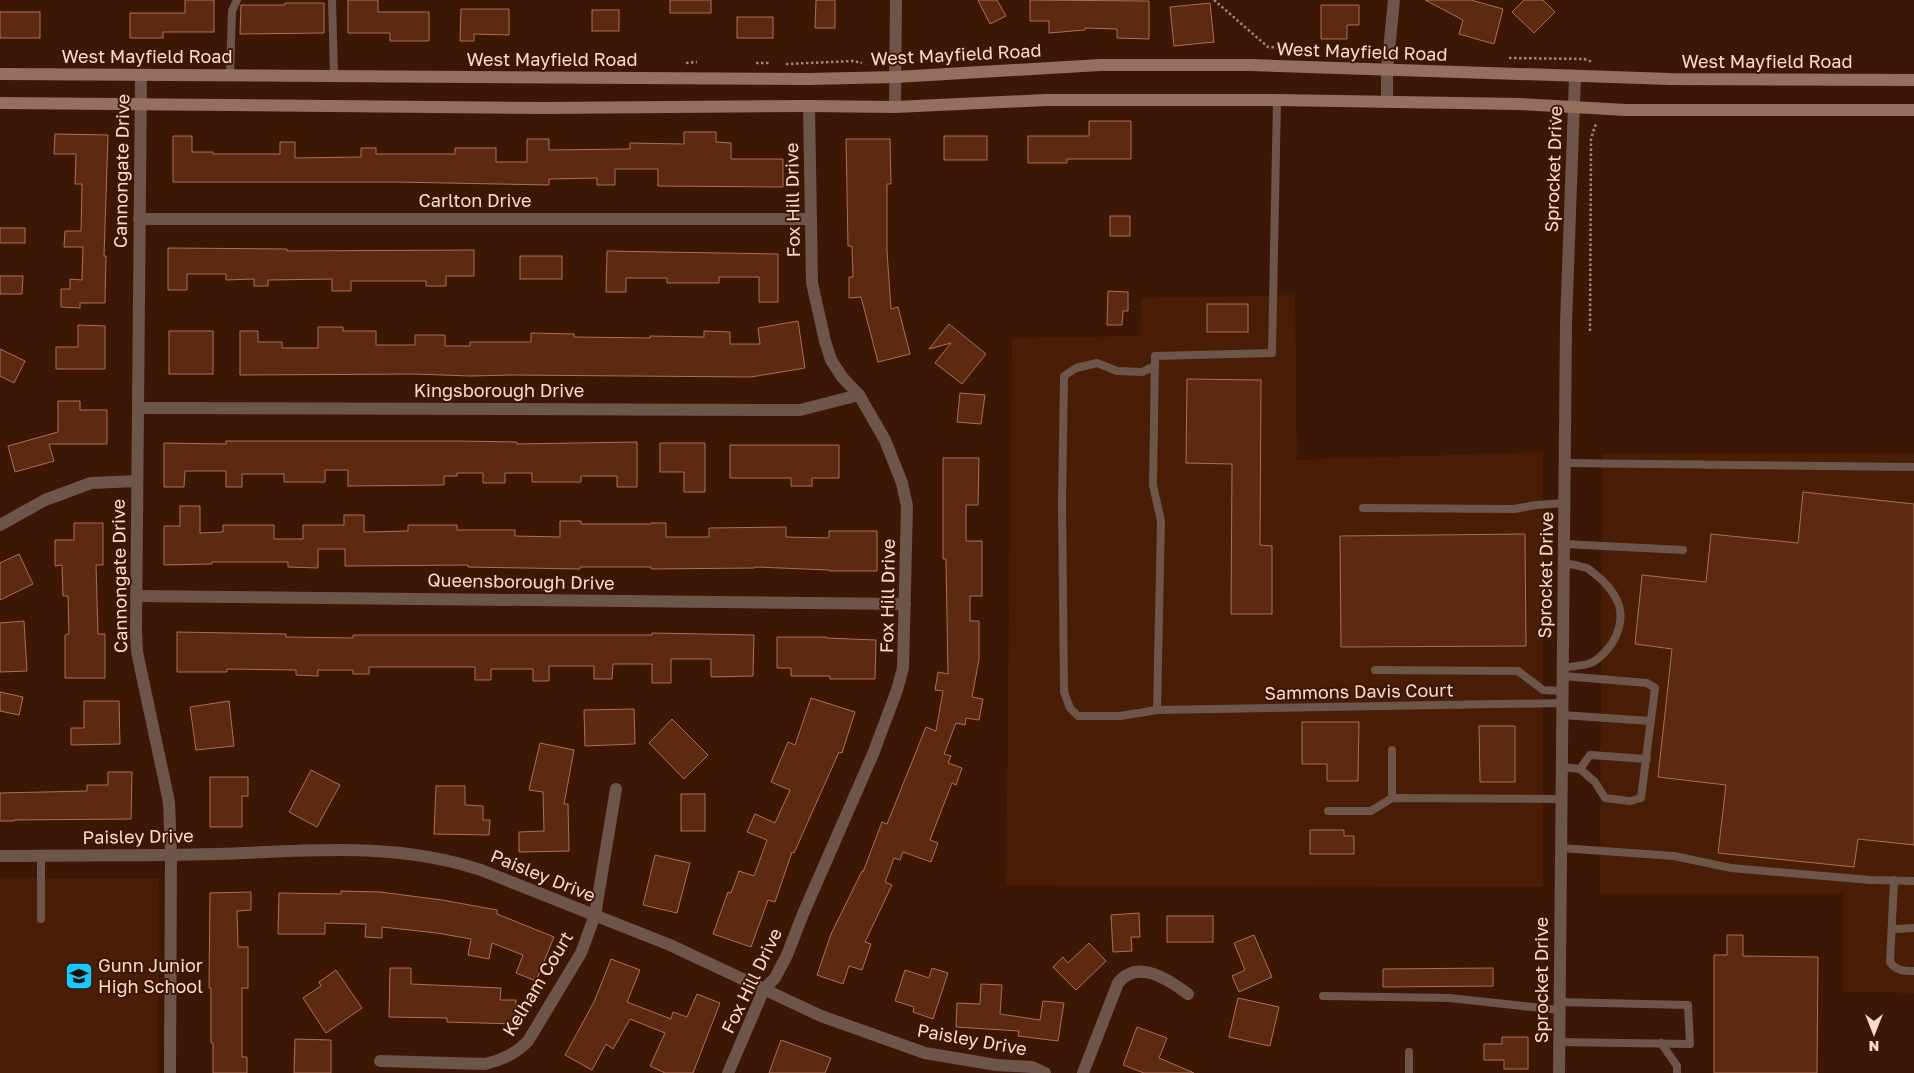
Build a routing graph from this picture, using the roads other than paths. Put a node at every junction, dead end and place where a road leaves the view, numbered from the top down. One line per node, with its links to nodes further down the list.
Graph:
1 (237, 0): 8 (lane)
2 (332, 0): 9 (lane)
3 (896, 0): 10 (street)
4 (1394, 0): 5 (street)
5 (1387, 70): 10 (main road, West Mayfield Road); 11 (main road, West Mayfield Road); 14 (street)
6 (0, 74): 7 (main road, West Mayfield Road)
7 (140, 75): 8 (main road, West Mayfield Road); 16 (street, Cannongate Drive)
8 (230, 75): 9 (main road, West Mayfield Road)
9 (334, 76): 10 (main road, West Mayfield Road)
10 (896, 77): 18 (street)
11 (1575, 77): 12 (main road, West Mayfield Road); 19 (street, Sprocket Drive)
12 (1914, 80)
13 (1277, 100): 14 (main road); 18 (main road); 23 (lane)
14 (1387, 102): 19 (main road)
15 (0, 103): 16 (main road)
16 (140, 105): 17 (main road); 21 (street, Cannongate Drive)
17 (810, 106): 18 (main road); 22 (street, Fox Hill Drive)
18 (895, 107)
19 (1574, 107): 20 (main road); 26 (street, Sprocket Drive)
20 (1914, 110)
21 (139, 219): 22 (street, Carlton Drive); 25 (street, Cannongate Drive)
22 (811, 219): 24 (street, Fox Hill Drive)
23 (1155, 366): 40 (lane); 40 (lane, Sammons Davis Court)
24 (859, 395): 25 (street, Kingsborough Drive); 36 (street, Fox Hill Drive)
25 (138, 408): 28 (street, Cannongate Drive)
26 (1565, 463): 27 (lane); 29 (street, Sprocket Drive)
27 (1914, 467)
28 (137, 481): 31 (street); 35 (street, Cannongate Drive)
29 (1564, 503): 30 (lane); 32 (street, Sprocket Drive)
30 (1363, 508)
31 (0, 525)
32 (1564, 544): 33 (lane); 34 (street, Sprocket Drive)
33 (1683, 550)
34 (1564, 562): 38 (street, Sprocket Drive); 38 (lane)
35 (136, 596): 36 (street, Queensborough Drive); 51 (street, Cannongate Drive)
36 (905, 604): 61 (street, Fox Hill Drive)
37 (1375, 670): 39 (lane)
38 (1563, 672): 39 (street, Sprocket Drive); 41 (lane)
39 (1562, 703): 40 (lane, Sammons Davis Court); 41 (lane); 44 (street, Sprocket Drive)
40 (1157, 710)
41 (1652, 721): 43 (lane)
42 (1392, 750): 47 (lane)
43 (1647, 759): 45 (lane); 45 (lane)
44 (1562, 767): 45 (lane); 48 (street, Sprocket Drive)
45 (1580, 769)
46 (616, 789): 56 (street, Kelham Court)
47 (1392, 798): 48 (lane); 49 (lane)
48 (1561, 799): 50 (street, Sprocket Drive)
49 (1328, 811)
50 (1560, 848): 54 (lane); 64 (street, Sprocket Drive)
51 (171, 855): 53 (street, Paisley Drive); 56 (street, Paisley Drive); 69 (street, Cannongate Drive)
52 (0, 856): 53 (street, Paisley Drive)
53 (41, 856): 57 (lane)
54 (1894, 880): 55 (lane); 58 (lane)
55 (1914, 881)
56 (595, 915): 61 (street, Paisley Drive); 68 (street, Kelham Court)
57 (41, 919)
58 (1892, 928): 59 (lane); 60 (lane)
59 (1914, 928)
60 (1914, 971)
61 (764, 989): 70 (street, Fox Hill Drive); 71 (street, Paisley Drive)
62 (1188, 994): 72 (street)
63 (1323, 996): 64 (lane)
64 (1559, 1006): 65 (street, Sprocket Drive); 66 (lane)
65 (1559, 1042): 66 (lane); 74 (street, Sprocket Drive)
66 (1661, 1044): 75 (lane)
67 (1409, 1052): 73 (lane)
68 (380, 1061)
69 (170, 1073)
70 (728, 1073)
71 (1045, 1073)
72 (1083, 1073)
73 (1409, 1073)
74 (1559, 1073)
75 (1677, 1073)

